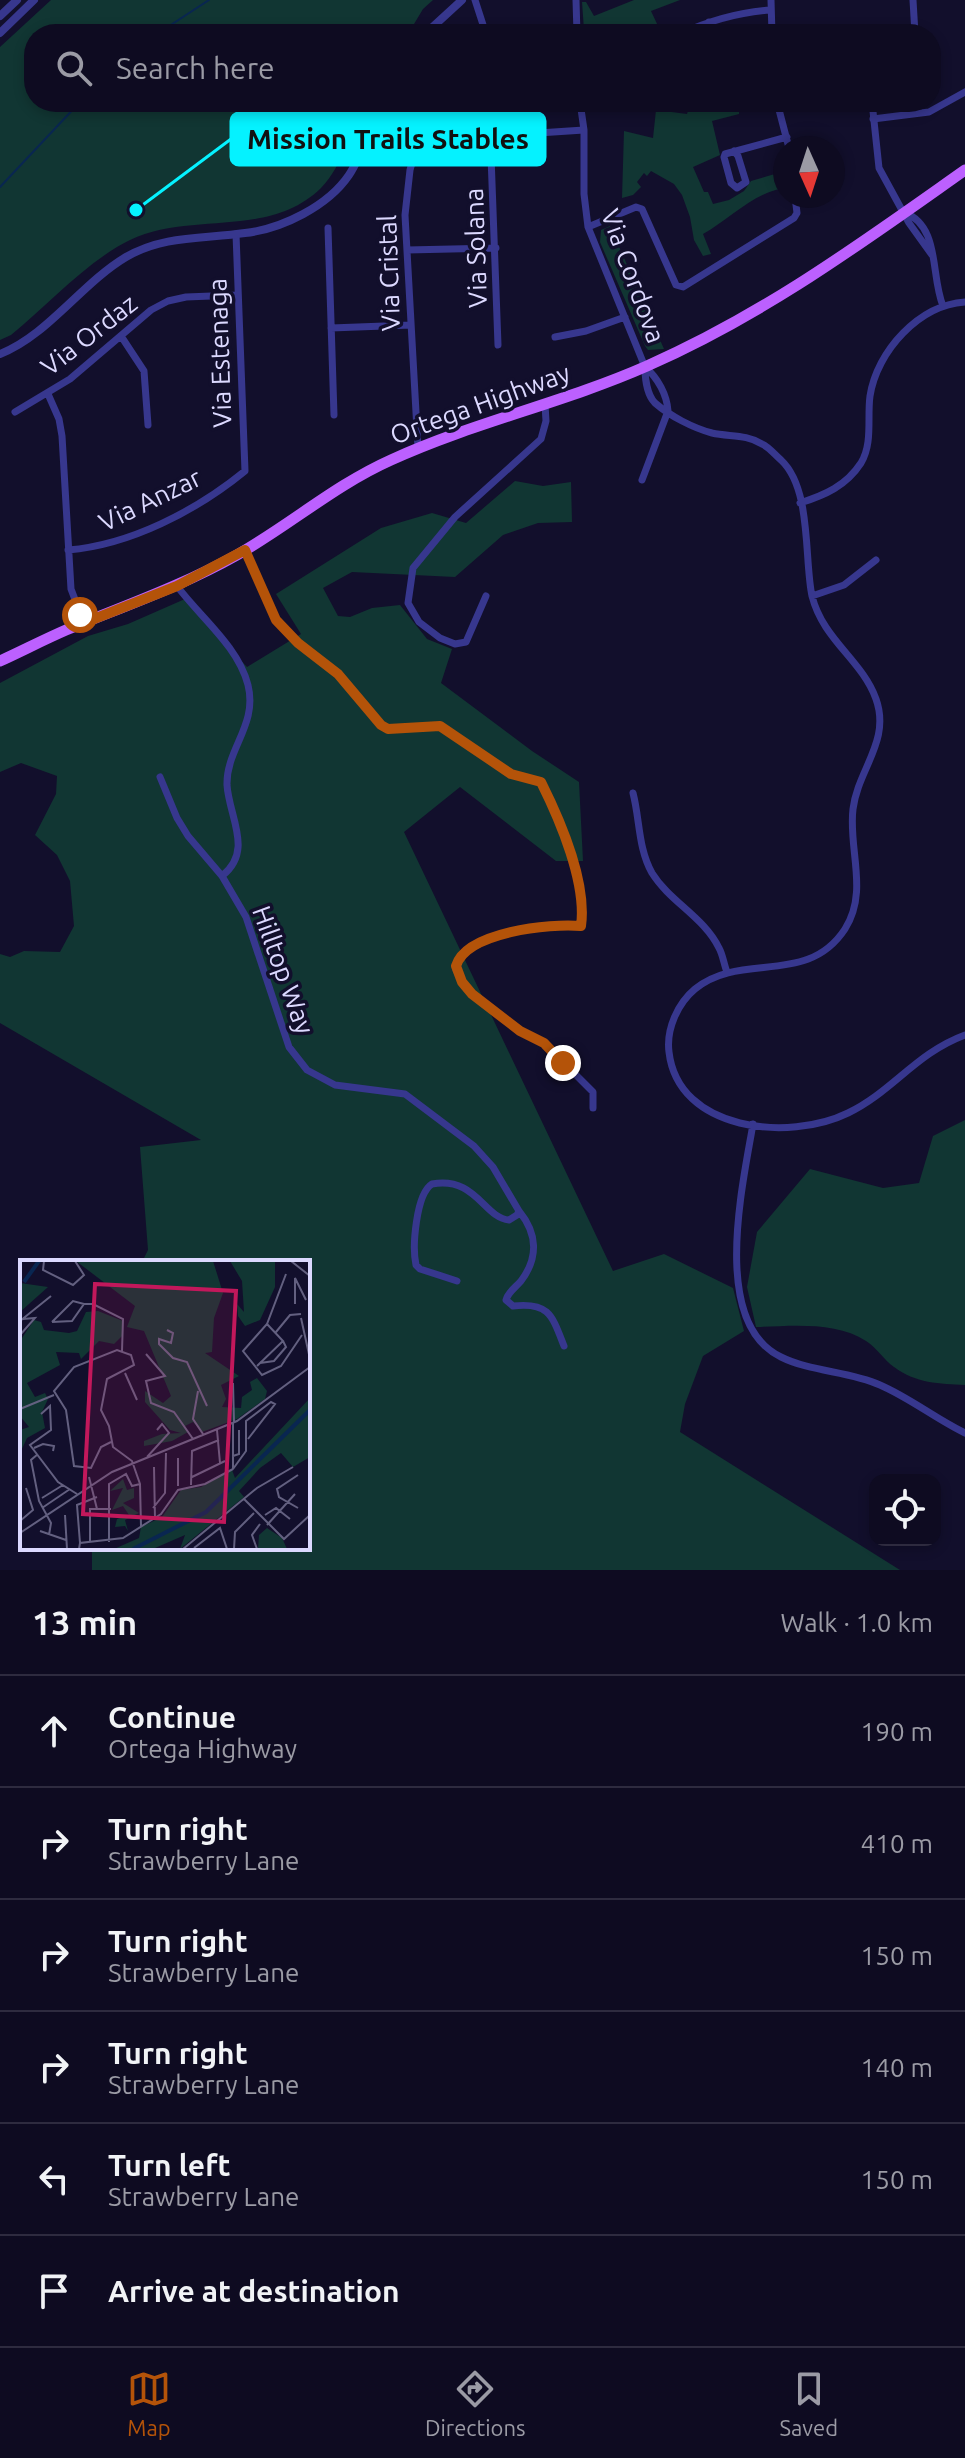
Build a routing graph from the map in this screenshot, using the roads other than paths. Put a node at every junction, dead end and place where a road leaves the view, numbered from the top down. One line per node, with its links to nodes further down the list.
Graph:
1 (17, 0): 9 (street)
2 (34, 0): 17 (street)
3 (462, 0): 11 (street)
4 (475, 0): 12 (street)
5 (576, 0): 13 (street)
6 (771, 0): 8 (street)
7 (913, 0): 16 (street)
8 (771, 10): 10 (street); 15 (street)
9 (0, 16)
10 (709, 22): 14 (street)
11 (436, 24)
12 (483, 24)
13 (577, 24)
14 (704, 24)
15 (772, 24)
16 (914, 24)
17 (0, 33)
18 (965, 92): 19 (street)
19 (941, 105)
20 (377, 112): 38 (street)
21 (431, 112): 42 (street, Via Cristal)
22 (490, 112): 29 (street, Via Solana)
23 (581, 112): 28 (street, Via Cordova)
24 (780, 112): 30 (street)
25 (873, 112): 27 (street)
26 (929, 112): 27 (street)
27 (873, 119): 35 (street)
28 (584, 130): 29 (street); 36 (street, Via Cordova)
29 (491, 136): 41 (street, Via Solana)
30 (787, 136)
31 (773, 141): 32 (street)
32 (734, 151): 32 (street)
33 (965, 170): 35 (main road, Ortega Highway)
34 (796, 208): 36 (street)
35 (904, 212): 39 (street); 40 (street); 54 (main road, Ortega Highway)
36 (588, 227): 47 (street, Via Cordova)
37 (328, 228): 49 (street)
38 (236, 234): 44 (street, Via Estenaga); 53 (street)
39 (929, 237): 40 (street); 43 (street)
40 (921, 242): 43 (street)
41 (496, 248): 42 (street); 52 (street, Via Solana)
42 (407, 250): 48 (street, Via Cristal)
43 (932, 255): 46 (street)
44 (237, 295): 50 (street, Via Ordaz); 62 (street, Via Estenaga)
45 (965, 302): 46 (street)
46 (943, 306): 64 (street)
47 (625, 317): 51 (street); 54 (street, Via Cordova)
48 (411, 325): 49 (street); 61 (street, Via Cristal)
49 (331, 328): 59 (street)
50 (121, 336): 55 (street, Via Ordaz); 60 (street)
51 (555, 337)
52 (498, 345)
53 (0, 354)
54 (645, 367): 56 (main road, Ortega Highway); 57 (street, Via Cordova)
55 (48, 394): 58 (street, Via Ordaz); 65 (street)
56 (545, 405): 61 (main road, Ortega Highway); 69 (street)
57 (668, 411): 63 (street); 64 (street)
58 (15, 412)
59 (334, 415)
60 (148, 425)
61 (418, 448): 66 (main road, Ortega Highway)
62 (245, 471): 65 (street, Via Anzar)
63 (642, 480)
64 (800, 503): 70 (street)
65 (68, 550): 71 (street)
66 (245, 550): 68 (main road, Ortega Highway); 78 (street)
67 (876, 560): 70 (street)
68 (177, 586): 71 (main road, Ortega Highway); 75 (street)
69 (486, 596)
70 (812, 596): 76 (street)
71 (84, 623): 72 (main road, Ortega Highway)
72 (0, 661)
73 (160, 777): 75 (street, Hilltop Way)
74 (633, 793): 76 (street)
75 (222, 876): 80 (street, Hilltop Way)
76 (727, 972): 79 (street)
77 (965, 1035): 79 (street)
78 (593, 1108)
79 (753, 1124): 83 (street)
80 (519, 1211): 81 (street); 82 (street, Hilltop Way)
81 (457, 1281)
82 (564, 1346)
83 (965, 1433)

